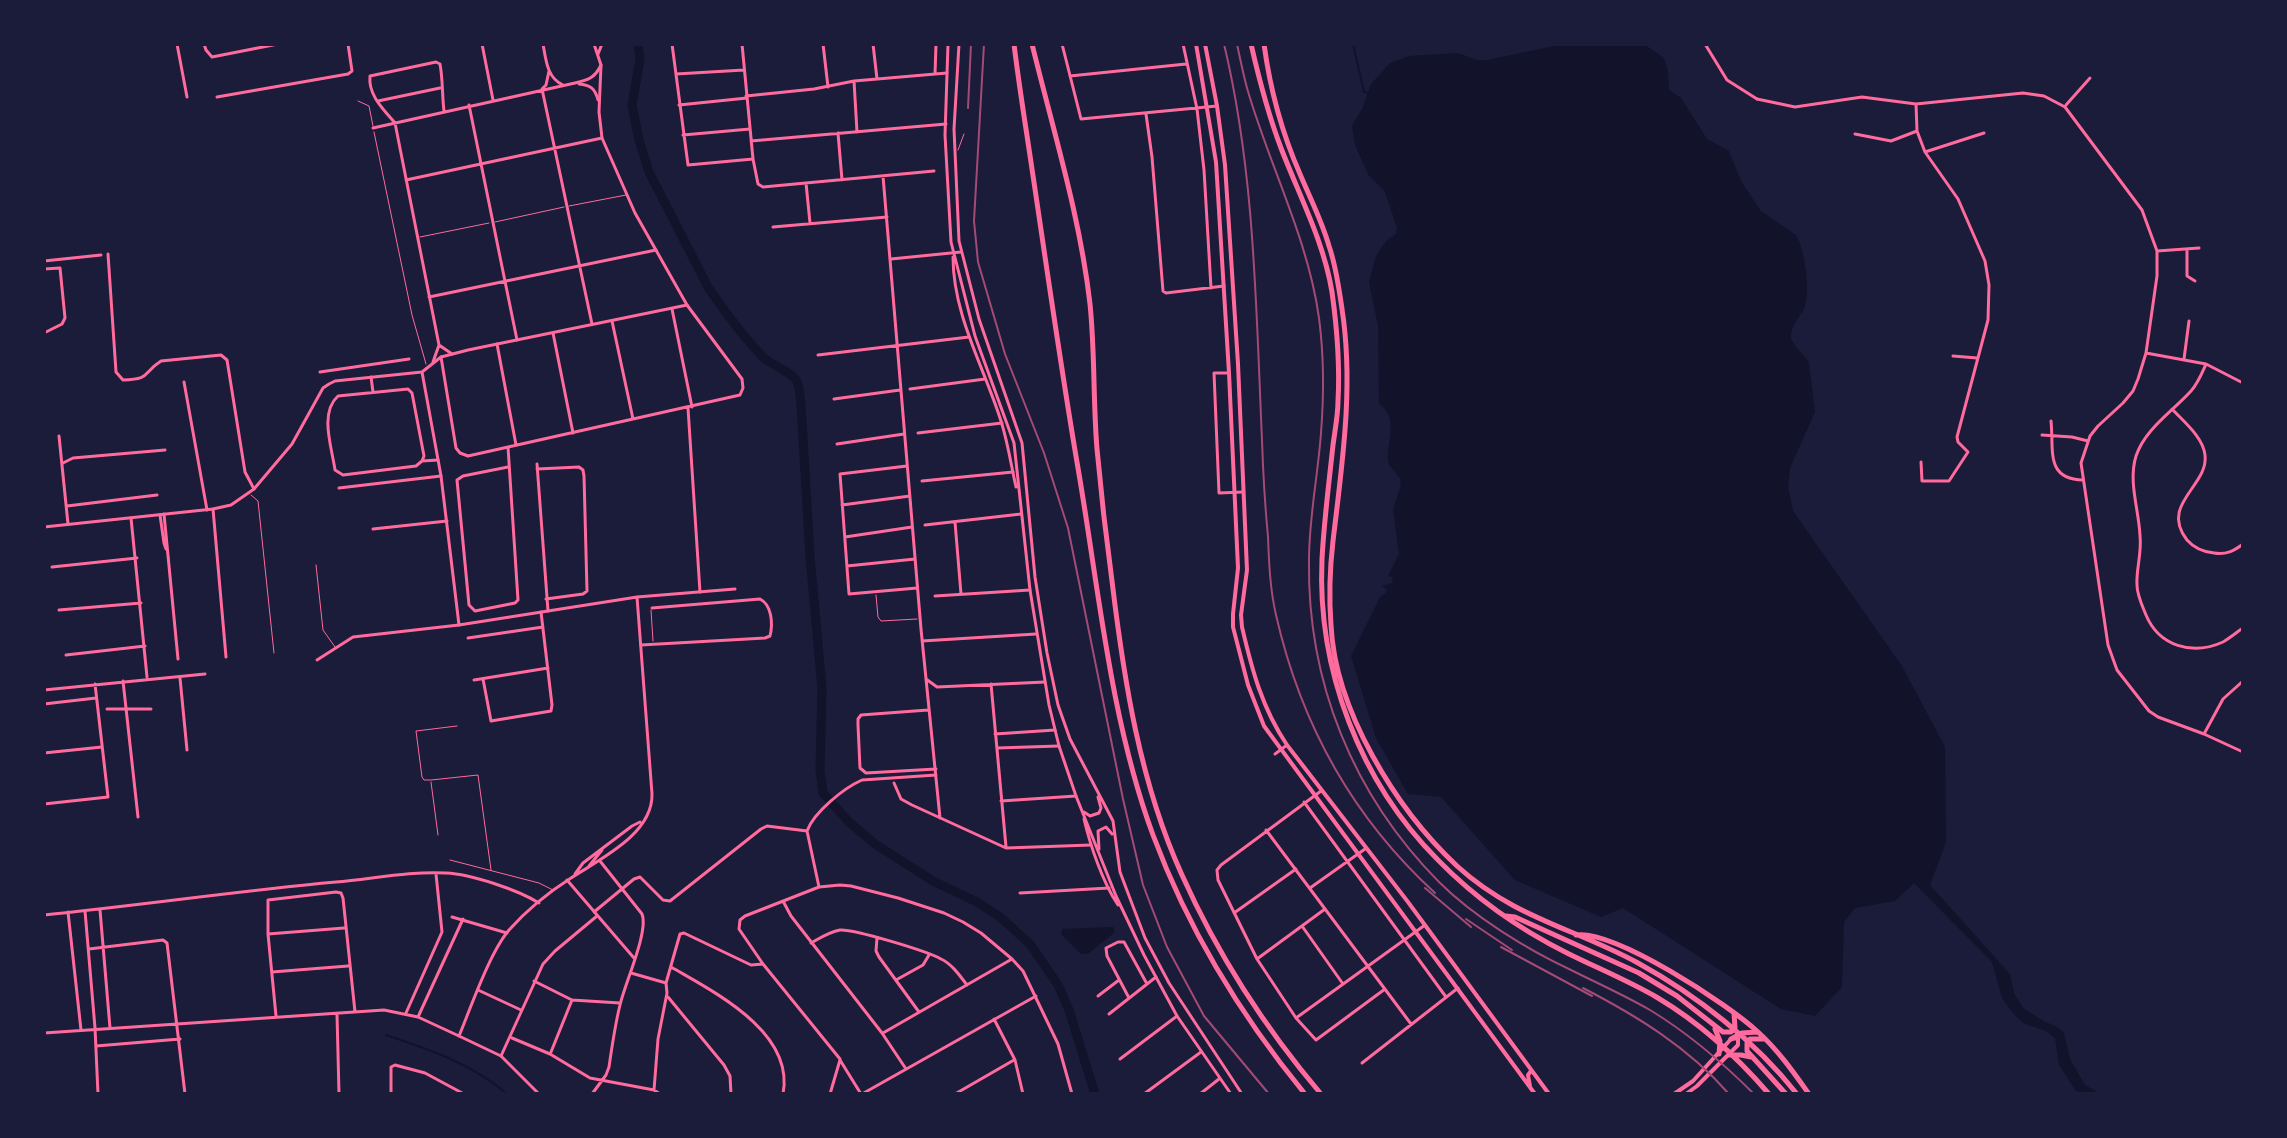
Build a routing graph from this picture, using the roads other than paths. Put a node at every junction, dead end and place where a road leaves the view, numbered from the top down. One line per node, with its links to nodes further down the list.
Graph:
1 (177, 44): 42 (street)
2 (204, 44): 3 (street)
3 (278, 44)
4 (348, 44): 43 (street)
5 (482, 44): 45 (street)
6 (543, 44): 29 (street)
7 (594, 44): 25 (street)
8 (602, 44): 25 (street)
9 (674, 44): 31 (street)
10 (742, 44): 28 (street)
11 (823, 44): 39 (street)
12 (873, 44): 35 (street)
13 (936, 44): 32 (street)
14 (948, 44): 30 (street)
15 (959, 44): 73 (street)
16 (1014, 44): 423 (highway)
17 (1032, 44): 424 (highway)
18 (1062, 44): 33 (street)
19 (1183, 44): 26 (street)
20 (1196, 44): 53 (main road)
21 (1205, 44): 52 (main road)
22 (1251, 44): 310 (highway)
23 (1264, 44): 319 (highway)
24 (1705, 44): 49 (street)
25 (598, 54): 27 (street)
26 (1187, 64): 33 (street); 55 (street)
27 (601, 65): 37 (street); 48 (street)
28 (744, 70): 31 (street); 44 (street)
29 (549, 71): 38 (street); 41 (street)
30 (947, 73): 32 (street); 59 (street)
31 (676, 74): 51 (street)
32 (935, 74): 35 (street)
33 (1070, 76): 57 (street)
34 (2090, 78): 54 (street)
35 (877, 79): 36 (street)
36 (854, 81): 39 (street); 63 (street)
37 (575, 83): 38 (street); 48 (street)
38 (565, 85): 41 (street)
39 (828, 87): 44 (street)
40 (441, 88): 47 (street); 47 (street); 56 (street)
41 (542, 89): 45 (street); 71 (street)
42 (187, 97)
43 (217, 97)
44 (746, 97): 51 (street); 61 (street)
45 (493, 100): 50 (street)
46 (358, 101): 60 (lane)
47 (378, 101): 58 (street)
48 (599, 103): 69 (street)
49 (1916, 104): 54 (street); 62 (street)
50 (469, 105): 56 (street); 75 (street)
51 (679, 105): 68 (street)
52 (1217, 106): 53 (street); 110 (main road)
53 (1208, 107): 55 (street); 102 (main road)
54 (2065, 107): 91 (street)
55 (1197, 109): 57 (street); 103 (street)
56 (444, 111): 58 (street)
57 (1146, 114): 103 (street)
58 (395, 123): 60 (street); 78 (street)
59 (946, 124): 63 (street); 93 (street)
60 (373, 128): 129 (lane)
61 (750, 129): 68 (street); 70 (street)
62 (1917, 131): 67 (street); 72 (street)
63 (857, 132): 64 (street)
64 (838, 133): 70 (street); 79 (street)
65 (1984, 133): 72 (street)
66 (964, 134): 73 (lane)
67 (1855, 134)
68 (683, 135): 74 (street)
69 (602, 138): 71 (street); 81 (street)
70 (751, 141): 74 (street)
71 (554, 148): 75 (street); 82 (street)
72 (1925, 152): 124 (street)
73 (954, 157): 92 (street)
74 (753, 159): 80 (street)
75 (481, 163): 78 (street); 84 (street)
76 (934, 171): 77 (street)
77 (883, 176): 79 (street); 83 (street)
78 (406, 180): 87 (street)
79 (842, 180): 80 (street)
80 (806, 183): 85 (street)
81 (626, 195): 82 (lane); 90 (street)
82 (567, 207): 84 (lane); 98 (street)
83 (887, 217): 85 (street); 96 (street)
84 (493, 222): 87 (lane); 100 (street)
85 (810, 225): 86 (street)
86 (773, 227)
87 (418, 238): 104 (street)
88 (2199, 248): 89 (street)
89 (2187, 249): 91 (street); 101 (street)
90 (656, 250): 98 (street); 105 (street)
91 (2157, 251): 119 (street)
92 (961, 252): 93 (street); 264 (street)
93 (953, 253): 96 (street); 114 (street); 173 (street)
94 (108, 254): 168 (street)
95 (101, 255): 97 (street)
96 (891, 259): 118 (street)
97 (44, 261)
98 (579, 266): 100 (street); 109 (street)
99 (44, 269): 112 (street)
100 (505, 281): 104 (street); 115 (street)
101 (2195, 281)
102 (1224, 286): 103 (street); 111 (main road)
103 (1211, 288)
104 (429, 297): 117 (street)
105 (687, 305): 106 (street); 141 (street)
106 (672, 309): 107 (street); 141 (street)
107 (612, 321): 109 (street); 143 (street)
108 (2189, 321): 126 (street)
109 (592, 325): 113 (street)
110 (1236, 329): 111 (main road); 170 (main road)
111 (1226, 330): 132 (main road)
112 (44, 333)
113 (553, 333): 115 (street); 146 (street)
114 (969, 337): 118 (street); 134 (street)
115 (517, 340): 116 (street)
116 (497, 344): 120 (street); 154 (street)
117 (439, 345): 120 (street); 127 (street)
118 (896, 346): 121 (street); 138 (street)
119 (2146, 353): 126 (street); 152 (street)
120 (453, 354): 123 (street)
121 (818, 355)
122 (1953, 356): 124 (street)
123 (441, 357): 127 (street); 155 (street)
124 (1978, 358): 159 (street)
125 (409, 359): 130 (street)
126 (2184, 359): 128 (street)
127 (432, 363): 129 (street)
128 (2206, 364): 136 (street); 142 (street)
129 (427, 367): 131 (street)
130 (320, 372)
131 (422, 372): 133 (street); 157 (street)
132 (1229, 373): 169 (main road); 169 (street)
133 (371, 377): 139 (street); 168 (street)
134 (987, 379): 137 (street); 145 (street)
135 (184, 382): 178 (street)
136 (2243, 383)
137 (910, 389)
138 (900, 390): 140 (street); 148 (street)
139 (373, 392): 158 (street); 158 (street)
140 (834, 399)
141 (690, 408): 143 (street); 199 (street)
142 (2172, 409): 190 (street); 213 (street)
143 (633, 420): 146 (street)
144 (2051, 421): 150 (street)
145 (1002, 423): 147 (street); 163 (street)
146 (573, 433): 154 (street)
147 (918, 433)
148 (904, 434): 153 (street); 161 (street)
149 (2042, 435): 150 (street)
150 (2053, 435): 152 (street); 165 (street)
151 (59, 436): 160 (street)
152 (2088, 441): 165 (street)
153 (837, 444)
154 (516, 445): 155 (street)
155 (508, 447): 162 (street)
156 (165, 450): 160 (street)
157 (438, 460): 158 (street); 164 (street)
158 (422, 461)
159 (1921, 462)
160 (63, 463): 176 (street)
161 (907, 466): 174 (street); 175 (street)
162 (508, 467): 162 (street)
163 (1013, 472): 166 (street); 173 (street)
164 (441, 476): 167 (street); 182 (street)
165 (2083, 480): 250 (street)
166 (922, 481)
167 (339, 488)
168 (254, 489): 171 (street)
169 (1235, 492): 170 (street); 255 (main road)
170 (1243, 492): 251 (main road)
171 (250, 493): 177 (street); 221 (lane)
172 (157, 495): 176 (street)
173 (1019, 495): 180 (street)
174 (910, 496): 175 (street); 187 (street)
175 (842, 505): 189 (street)
176 (67, 506): 184 (street)
177 (213, 509): 178 (street); 223 (street)
178 (207, 510): 179 (street)
179 (162, 514): 181 (street); 224 (street)
180 (1021, 514): 183 (street); 198 (street)
181 (131, 518): 184 (street); 191 (street)
182 (447, 521): 188 (street); 211 (street)
183 (955, 522): 185 (street); 201 (street)
184 (68, 524): 186 (street)
185 (925, 525)
186 (44, 527)
187 (912, 527): 189 (street); 192 (street)
188 (373, 529)
189 (845, 537): 194 (street)
190 (2243, 544)
191 (137, 558): 195 (street); 205 (street)
192 (915, 559): 194 (street); 196 (street)
193 (316, 565): 220 (lane)
194 (847, 566): 200 (street)
195 (52, 567)
196 (918, 588): 200 (street); 210 (street)
197 (735, 589): 199 (street)
198 (1030, 590): 201 (street); 214 (street)
199 (700, 592): 203 (street)
200 (876, 593): 210 (lane)
201 (961, 594): 202 (street)
202 (935, 596)
203 (637, 597): 208 (street); 217 (street)
204 (546, 599): 204 (street); 208 (street)
205 (141, 603): 207 (street); 219 (street)
206 (652, 608): 218 (lane); 218 (street)
207 (59, 610)
208 (548, 611): 209 (street)
209 (541, 612): 211 (street); 212 (street)
210 (920, 618): 216 (street)
211 (459, 625): 220 (street)
212 (543, 627): 215 (street); 226 (street)
213 (2243, 628)
214 (1036, 634): 216 (street); 235 (street)
215 (468, 638)
216 (922, 641): 231 (street)
217 (641, 645): 218 (street); 274 (street)
218 (654, 645)
219 (145, 646): 222 (street); 229 (street)
220 (336, 649): 225 (street)
221 (274, 653)
222 (66, 655)
223 (226, 657)
224 (178, 659)
225 (317, 660)
226 (548, 668): 230 (street); 230 (street)
227 (205, 674): 228 (street)
228 (180, 676): 229 (street); 256 (street)
229 (147, 679): 233 (street)
230 (483, 679): 232 (street)
231 (926, 679): 238 (street); 240 (street)
232 (474, 680)
233 (123, 681): 236 (street); 243 (street)
234 (2243, 681): 250 (street)
235 (1045, 682): 237 (street); 248 (street)
236 (95, 684): 239 (street); 241 (street)
237 (991, 684): 238 (street); 249 (street)
238 (937, 687): 240 (street)
239 (44, 690)
240 (928, 697): 246 (street)
241 (96, 698): 242 (street); 253 (street)
242 (44, 704)
243 (125, 708): 244 (street); 245 (street); 272 (street)
244 (107, 709)
245 (151, 709)
246 (929, 710): 260 (street); 260 (street)
247 (457, 726): 262 (lane)
248 (1055, 730): 249 (street); 252 (street)
249 (995, 734): 254 (street)
250 (2204, 734): 257 (street)
251 (1287, 745): 255 (street); 265 (main road)
252 (1059, 746): 254 (street); 267 (street)
253 (102, 747): 258 (street); 270 (street)
254 (997, 748): 268 (street)
255 (1281, 749): 259 (street); 266 (main road)
256 (187, 750)
257 (2243, 752)
258 (44, 753)
259 (1275, 754)
260 (936, 769): 261 (street)
261 (936, 775): 273 (street); 276 (street)
262 (431, 780): 277 (lane); 290 (lane)
263 (894, 783): 273 (street)
264 (1095, 790): 271 (street); 278 (street)
265 (1322, 790): 266 (street); 282 (main road)
266 (1314, 795): 269 (street); 284 (main road)
267 (1076, 796): 268 (street); 271 (street)
268 (1001, 801): 281 (street)
269 (1304, 802): 275 (street); 287 (street)
270 (44, 804)
271 (1083, 811): 280 (street); 283 (street)
272 (138, 817)
273 (940, 818): 281 (street)
274 (640, 822): 279 (street); 286 (street)
275 (1266, 830): 289 (street); 307 (street)
276 (807, 831): 294 (street); 297 (street)
277 (438, 835)
278 (1115, 838): 283 (street); 422 (street)
279 (607, 844): 288 (street); 292 (street)
280 (1091, 845): 281 (street); 295 (street)
281 (1006, 848)
282 (1366, 848): 284 (street); 313 (main road)
283 (1099, 853): 305 (street)
284 (1358, 854): 287 (street); 316 (main road)
285 (450, 860): 290 (lane)
286 (600, 861): 288 (street); 297 (street)
287 (1347, 862): 296 (street); 321 (street)
288 (587, 869): 292 (street)
289 (1296, 869): 296 (street); 307 (street)
290 (491, 870): 298 (lane)
291 (436, 874): 301 (street); 303 (street); 360 (street)
292 (573, 877): 293 (street)
293 (567, 880): 298 (street); 308 (street)
294 (819, 887): 300 (street); 327 (street)
295 (1109, 888): 299 (street); 305 (street)
296 (1310, 888): 302 (street)
297 (622, 889): 308 (street); 326 (street)
298 (555, 891): 301 (street)
299 (1020, 893)
300 (783, 901): 322 (street); 329 (street)
301 (539, 903): 317 (street)
302 (1325, 909): 314 (street); 331 (street)
303 (100, 910): 304 (street); 323 (street)
304 (85, 911): 306 (street); 324 (street)
305 (1123, 911): 335 (street)
306 (68, 912): 309 (street); 372 (street)
307 (1234, 913): 328 (street)
308 (596, 914): 326 (street); 338 (street)
309 (44, 915)
310 (1503, 915): 369 (highway); 428 (highway)
311 (452, 917): 312 (street)
312 (463, 919): 317 (street); 364 (street)
313 (1425, 925): 316 (street); 345 (main road)
314 (1302, 926): 328 (street); 341 (street)
315 (345, 927): 318 (street); 318 (street); 330 (street)
316 (1416, 931): 321 (street); 343 (main road)
317 (507, 933): 346 (street)
318 (268, 934): 333 (street)
319 (1575, 935): 358 (highway); 430 (highway)
320 (877, 938): 322 (street); 325 (street); 336 (street)
321 (1404, 940): 331 (street); 350 (street)
322 (811, 943): 375 (street)
323 (104, 946): 324 (street); 367 (street); 371 (street)
324 (89, 949): 370 (street)
325 (929, 955): 336 (street); 342 (street)
326 (634, 958): 334 (street)
327 (1012, 959): 342 (street); 348 (street)
328 (1257, 959): 365 (street)
329 (763, 964): 332 (street); 391 (street)
330 (349, 965): 333 (street); 356 (street)
331 (1368, 966): 341 (street); 344 (street)
332 (671, 967): 339 (street); 413 (street)
333 (272, 972): 363 (street)
334 (630, 972): 339 (street); 354 (street)
335 (1156, 977): 340 (street); 362 (street)
336 (896, 980): 357 (street)
337 (1119, 980): 340 (street); 349 (street); 351 (street)
338 (534, 981): 352 (street); 355 (street)
339 (666, 983): 347 (street)
340 (1147, 984): 351 (street)
341 (1343, 984): 365 (street)
342 (967, 985): 357 (street)
343 (1458, 988): 350 (street); 353 (main road)
344 (1385, 989): 365 (street); 368 (street)
345 (1472, 989): 353 (main road); 376 (main road)
346 (478, 990): 355 (street); 377 (street)
347 (667, 993): 402 (street); 412 (street)
348 (1036, 996): 366 (street); 418 (street)
349 (1098, 996)
350 (1446, 997): 368 (street)
351 (1129, 998): 361 (street)
352 (572, 1000): 354 (street); 385 (street)
353 (1467, 1001): 383 (main road)
354 (620, 1003): 400 (street)
355 (521, 1010): 378 (street)
356 (355, 1012): 359 (street); 360 (street)
357 (920, 1012): 375 (street)
358 (1733, 1012): 369 (highway); 373 (highway)
359 (337, 1013): 363 (street); 406 (street)
360 (406, 1013): 364 (street)
361 (1109, 1014)
362 (1177, 1016): 384 (street); 390 (street)
363 (276, 1017): 367 (street)
364 (418, 1017): 377 (street)
365 (1296, 1018)
366 (994, 1019): 392 (street); 394 (street)
367 (177, 1024): 371 (street); 379 (street)
368 (1411, 1024): 393 (street)
369 (1713, 1024): 386 (highway)
370 (95, 1028): 371 (street); 372 (street); 382 (street)
371 (110, 1028)
372 (81, 1030): 374 (street)
373 (1758, 1032): 380 (highway); 381 (highway)
374 (44, 1033)
375 (882, 1033): 394 (street)
376 (1505, 1035): 383 (main road); 395 (main road)
377 (459, 1036): 388 (street)
378 (510, 1037): 385 (street); 388 (street)
379 (180, 1039): 382 (street); 405 (street)
380 (1731, 1039): 386 (main road); 387 (main road)
381 (1765, 1039): 389 (highway); 431 (highway)
382 (96, 1046): 404 (street)
383 (1503, 1050): 396 (main road)
384 (1201, 1052): 399 (street); 419 (street)
385 (550, 1054): 400 (street)
386 (1719, 1054): 403 (main road)
387 (1728, 1055): 389 (highway); 403 (main road)
388 (501, 1056): 409 (street)
389 (1752, 1057): 429 (highway)
390 (1120, 1059)
391 (840, 1060): 414 (street); 415 (street)
392 (1015, 1060): 416 (street); 417 (street)
393 (1362, 1063)
394 (906, 1069): 415 (street)
395 (1531, 1071): 397 (main road); 398 (main road)
396 (1521, 1075): 398 (main road); 401 (main road)
397 (1535, 1077): 398 (main road); 426 (main road)
398 (1528, 1078): 401 (main road)
399 (1219, 1079): 420 (street); 421 (street)
400 (600, 1081): 402 (street); 410 (street)
401 (1530, 1089): 425 (main road)
402 (654, 1090): 411 (street)
403 (1685, 1092): 427 (main road)
404 (98, 1094)
405 (185, 1094)
406 (339, 1094)
407 (391, 1094): 408 (street)
408 (464, 1094)
409 (539, 1094)
410 (592, 1094)
411 (660, 1094)
412 (731, 1094)
413 (783, 1094)
414 (830, 1094)
415 (862, 1094)
416 (955, 1094)
417 (1023, 1094)
418 (1072, 1094)
419 (1144, 1094)
420 (1200, 1094)
421 (1231, 1094)
422 (1242, 1094)
423 (1305, 1094)
424 (1321, 1094)
425 (1535, 1094)
426 (1549, 1094)
427 (1674, 1094)
428 (1769, 1094)
429 (1786, 1094)
430 (1797, 1094)
431 (1809, 1094)

